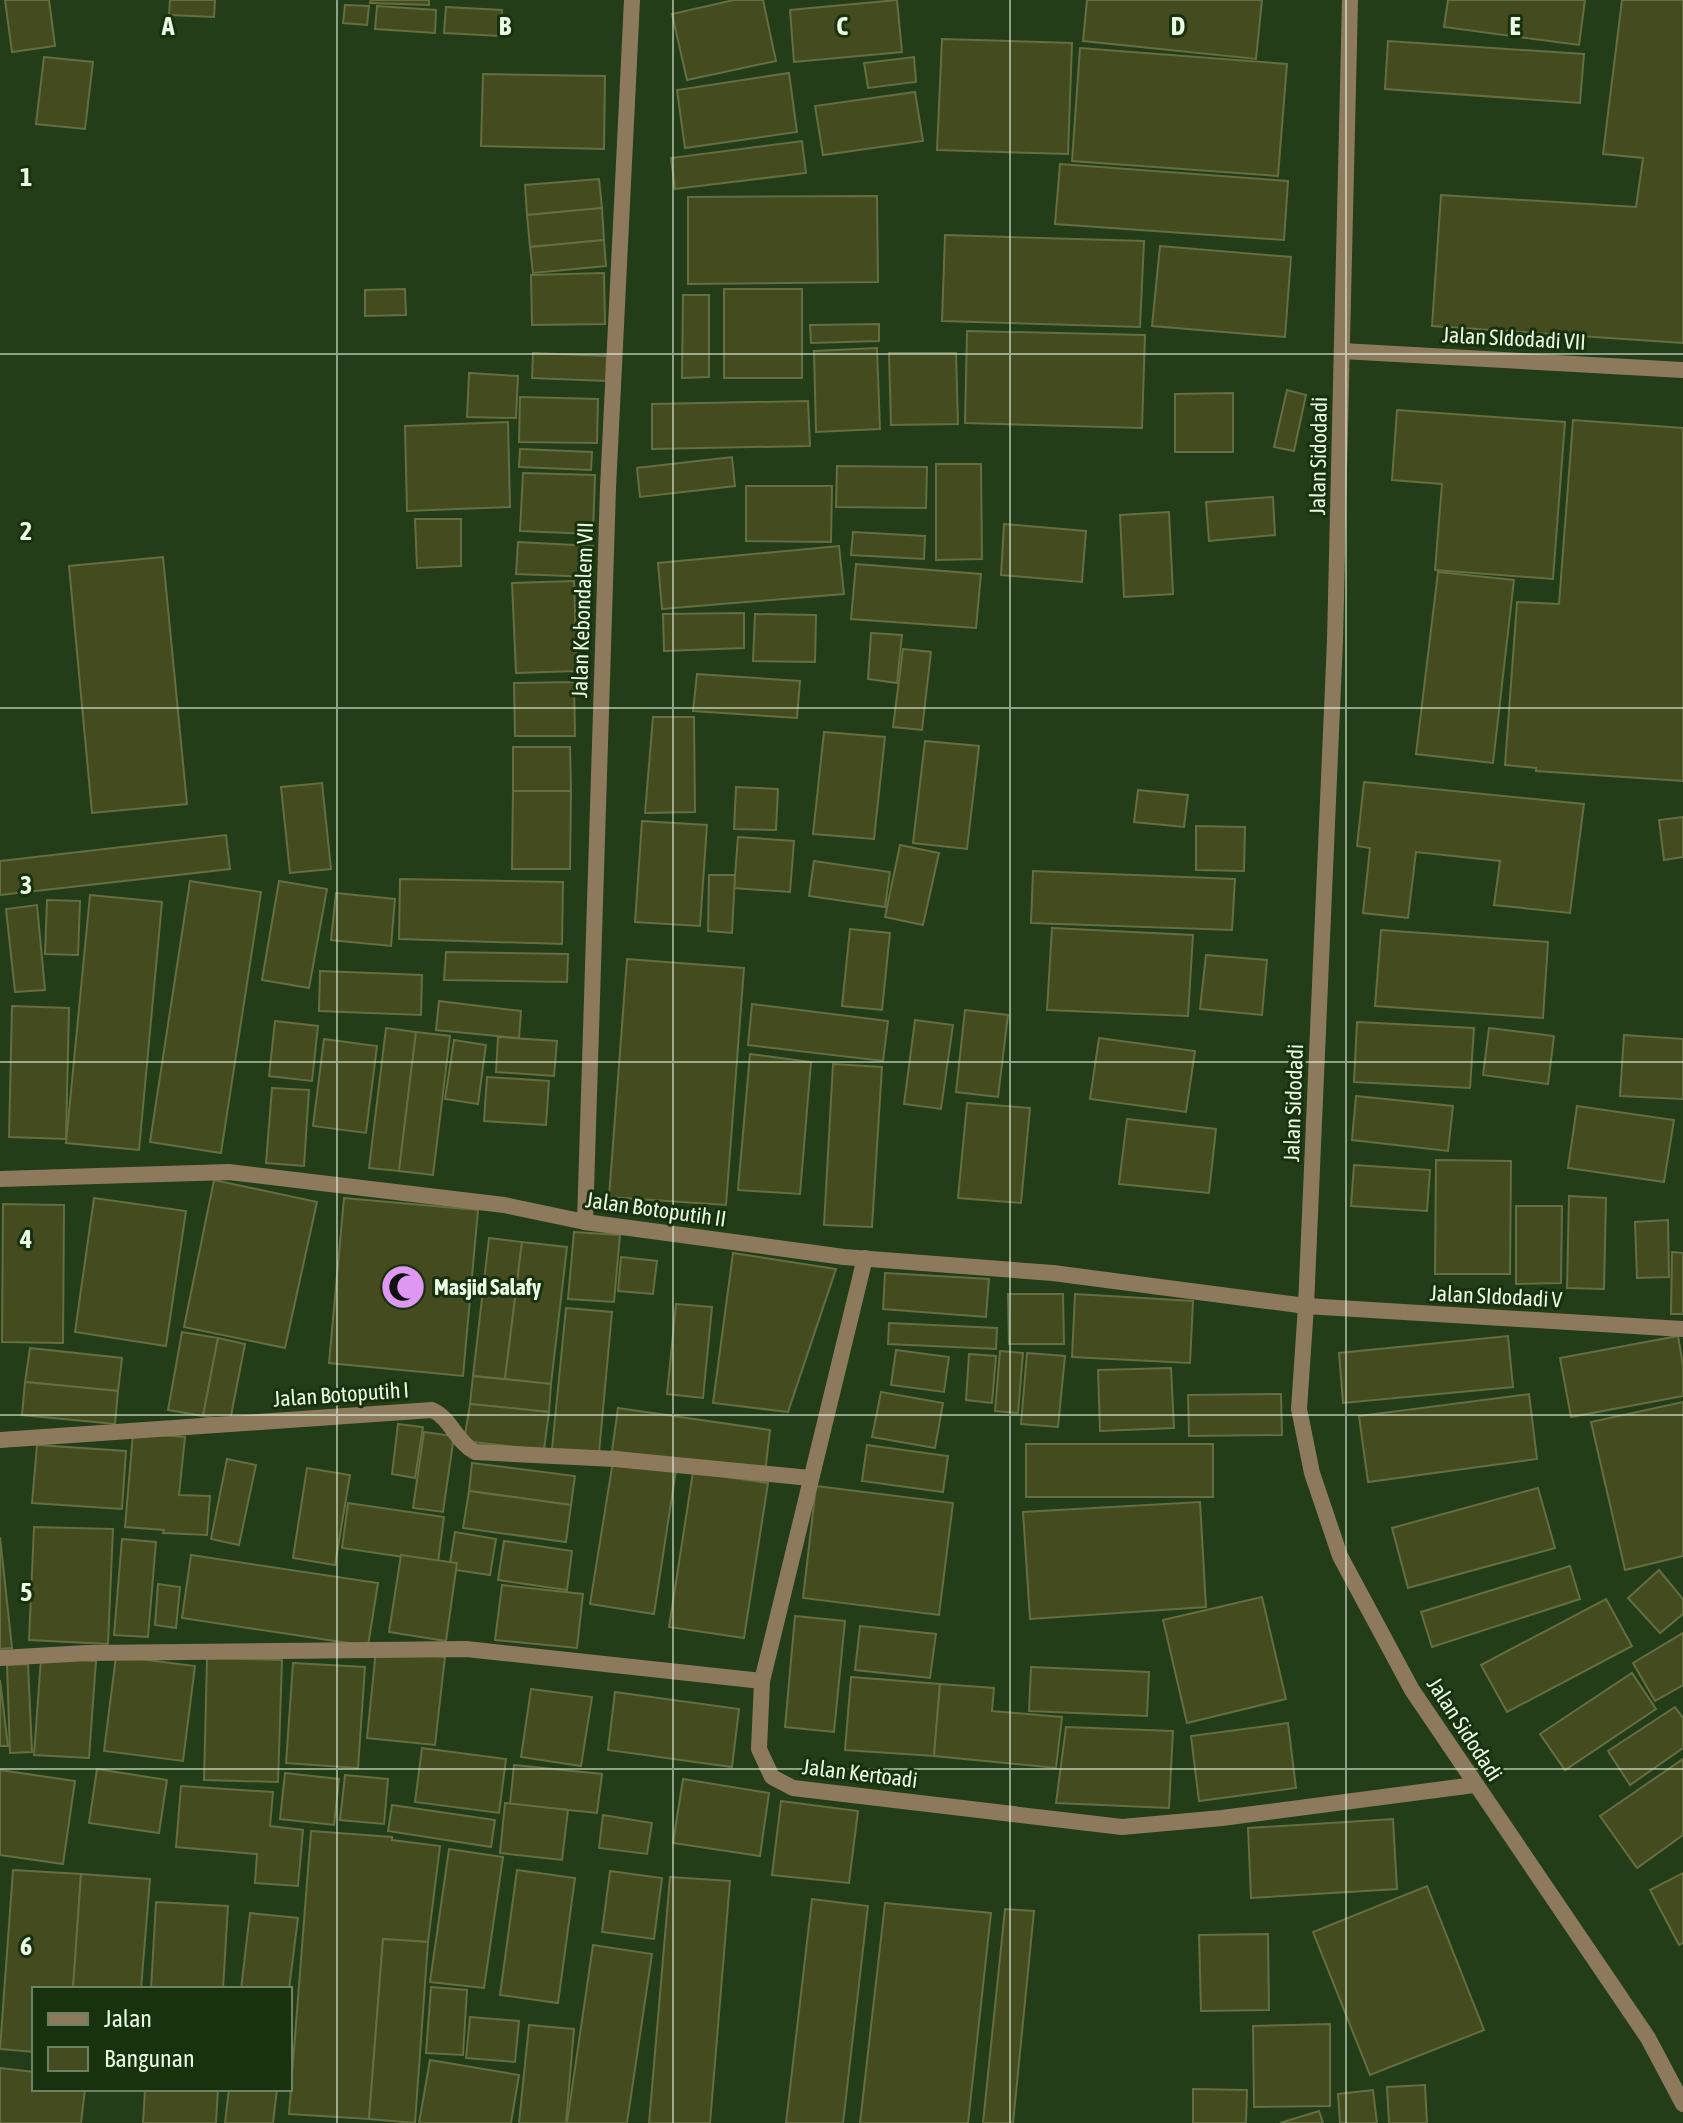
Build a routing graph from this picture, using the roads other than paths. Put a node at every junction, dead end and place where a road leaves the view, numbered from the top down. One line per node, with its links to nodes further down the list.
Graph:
1 (632, 0): 6 (street, Jalan Kebondalem VII)
2 (1350, 0): 3 (street, Jalan Sidodadi)
3 (1342, 351): 4 (street, Jalan SIdodadi VII); 8 (street, Jalan Sidodadi)
4 (1683, 370)
5 (0, 1179): 6 (street, Jalan Botoputih II)
6 (585, 1222): 7 (street, Jalan Botoputih II)
7 (865, 1258): 8 (street, Jalan Botoputih II); 11 (street, Jalan Kertoadi)
8 (1306, 1306): 9 (street, Jalan SIdodadi V); 14 (street, Jalan Sidodadi)
9 (1683, 1329)
10 (0, 1440): 11 (street, Jalan Botoputih I)
11 (810, 1478): 13 (street, Jalan Kertoadi)
12 (0, 1658): 13 (street)
13 (762, 1681): 14 (street, Jalan Kertoadi)
14 (1474, 1785): 15 (street, Jalan Sidodadi)
15 (1683, 2104)

